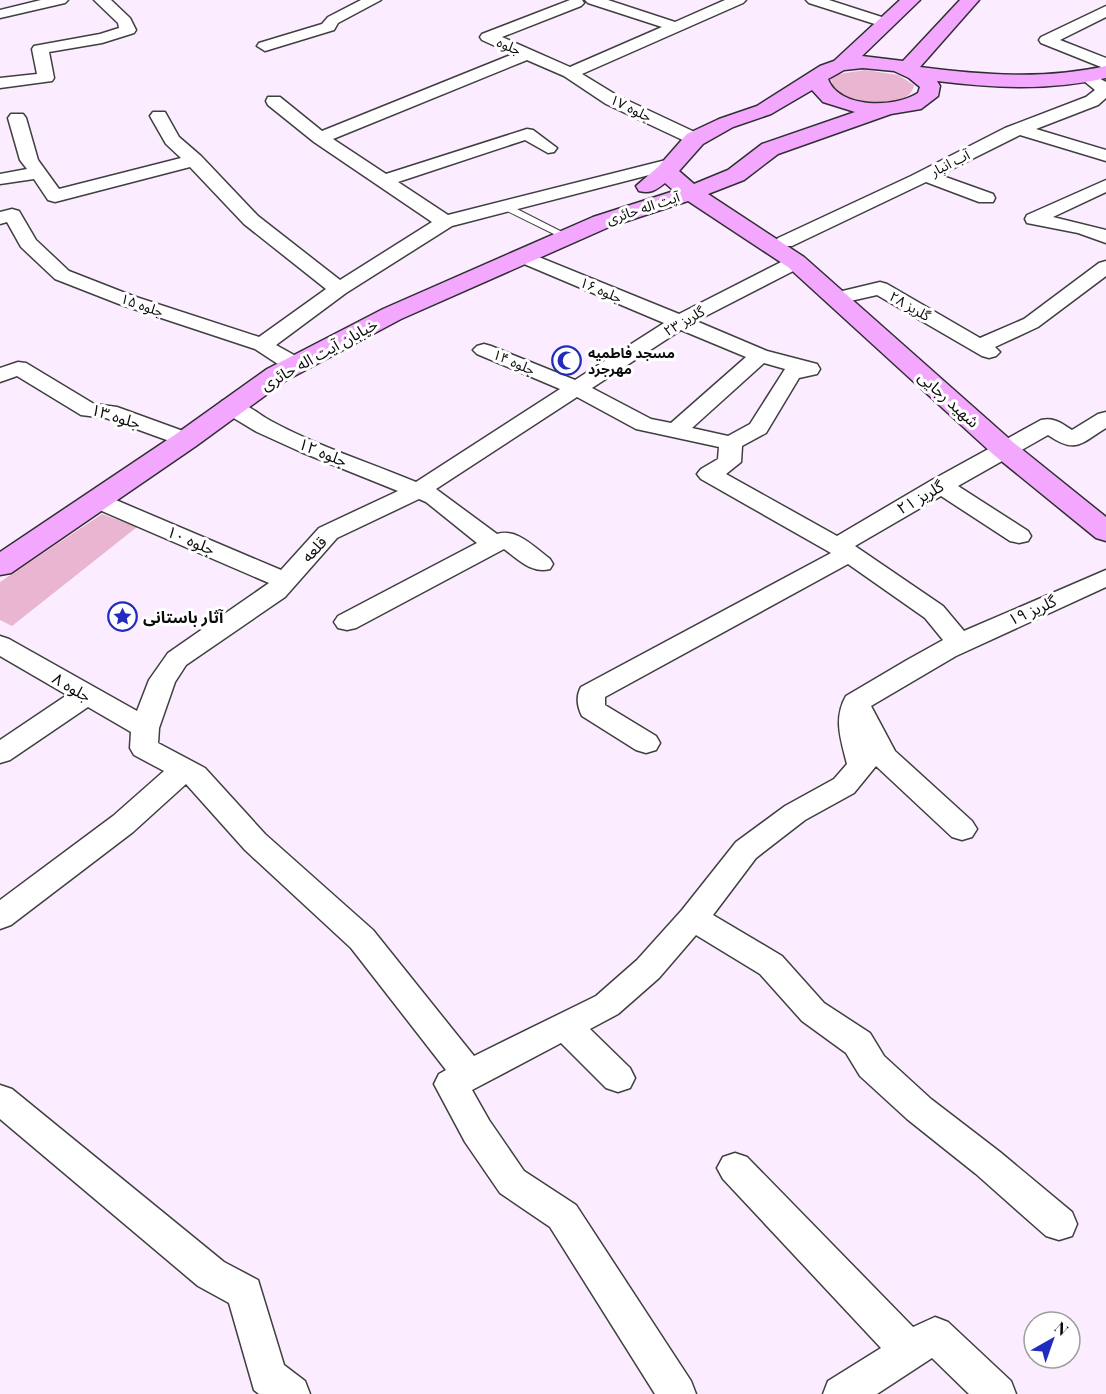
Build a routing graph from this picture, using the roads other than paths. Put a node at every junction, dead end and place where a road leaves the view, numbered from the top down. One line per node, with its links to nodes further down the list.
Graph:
1 (60, 0): 11 (street)
2 (102, 0): 22 (street)
3 (373, 0): 14 (street)
4 (535, 0): 15 (street, جلوه)
5 (593, 0): 13 (street)
6 (738, 0): 13 (street)
7 (814, 0): 12 (street)
8 (911, 0): 12 (main road)
9 (970, 0): 18 (main road)
10 (1106, 11): 17 (street)
11 (0, 14)
12 (886, 23): 16 (main road)
13 (676, 27): 19 (street)
14 (265, 46)
15 (527, 54): 19 (street, جلوه); 33 (street)
16 (842, 64): 18 (main road); 20 (main road, آیت اله حائری)
17 (1106, 64)
18 (911, 71): 21 (main road); 26 (main road)
19 (570, 73): 34 (street, جلوه ۱۷)
20 (817, 78): 27 (main road, آیت اله حائری); 28 (main road)
21 (1100, 80): 23 (main road); 32 (street, آب انبار)
22 (0, 83)
23 (969, 98)
24 (274, 101): 33 (street)
25 (948, 101): 26 (main road)
26 (915, 104): 28 (main road)
27 (773, 105): 31 (main road); 34 (main road, آیت اله حائری)
28 (888, 108): 31 (main road, آیت اله حائری)
29 (159, 116): 37 (street)
30 (17, 118): 39 (street)
31 (835, 126): 40 (main road, آیت اله حائری)
32 (1019, 129): 36 (street); 41 (street, آب انبار)
33 (320, 138): 43 (street)
34 (695, 139): 38 (main road, آیت اله حائری)
35 (548, 148): 43 (street)
36 (1106, 156)
37 (195, 160): 39 (street); 57 (street)
38 (670, 168): 45 (main road); 47 (street); 50 (main road, آیت اله حائری)
39 (38, 173): 42 (street)
40 (736, 175): 45 (main road, آیت اله حائری); 53 (main road)
41 (926, 176): 46 (street); 53 (street, آب انبار)
42 (0, 179)
43 (386, 180): 49 (street)
44 (1106, 185): 51 (street)
45 (691, 193): 50 (main road, آیت اله حائری); 53 (main road)
46 (986, 198)
47 (506, 207): 49 (street); 52 (lane)
48 (6, 217): 61 (street, جلوه ۱۵)
49 (445, 222): 57 (street)
50 (601, 222): 52 (main road, خیابان آیت اله حائری)
51 (1106, 237)
52 (569, 238): 54 (main road, خیابان آیت اله حائری)
53 (791, 252): 59 (main road, شهید رجایی); 60 (street, گلریز ۲۳)
54 (524, 257): 60 (street, جلوه ۱۶); 64 (main road, خیابان آیت اله حائری)
55 (1106, 267): 56 (street)
56 (1081, 284): 58 (street); 59 (street, گلریز ۲۸)
57 (339, 289): 61 (street)
58 (1106, 296)
59 (837, 298): 72 (main road, شهید رجایی)
60 (679, 322): 63 (street, جلوه ۱۶); 66 (street, گلریز ۲۳)
61 (262, 345): 64 (street, جلوه ۱۵)
62 (484, 350): 66 (street, جلوه ۱۴)
63 (760, 355): 69 (street); 71 (street, جلوه ۱۶)
64 (295, 365): 67 (main road, خیابان آیت اله حائری)
65 (9, 372): 70 (street, جلوه ۱۳)
66 (576, 388): 69 (street, جلوه ۱۴); 74 (street, قلعه)
67 (230, 406): 70 (main road, خیابان آیت اله حائری); 74 (street, جلوه ۱۲)
68 (1106, 419): 72 (street, گلریز ۲۱)
69 (674, 432): 71 (street, جلوه ۱۴)
70 (186, 440): 75 (main road, خیابان آیت اله حائری)
71 (731, 443): 79 (street)
72 (1004, 449): 73 (street, گلریز ۲۱); 76 (main road, شهید رجایی)
73 (940, 485): 77 (street); 79 (street, گلریز ۲۱)
74 (419, 490): 78 (street, جلوه ۱۲); 83 (street, قلعه)
75 (96, 500): 81 (main road, خیابان آیت اله حائری); 83 (street, جلوه ۱۰)
76 (1106, 532)
77 (1019, 536)
78 (494, 544): 80 (street); 84 (street)
79 (843, 550): 85 (street); 90 (street, گلریز ۲۱)
80 (541, 564)
81 (0, 566)
82 (1106, 578): 85 (street, گلریز ۱۹)
83 (285, 581): 89 (street, قلعه)
84 (347, 622)
85 (958, 642): 88 (street, گلریز ۱۹)
86 (0, 645): 87 (street, جلوه ۸)
87 (86, 696): 89 (street, جلوه ۸); 91 (street)
88 (856, 703): 93 (street); 95 (street)
89 (145, 738): 92 (street, جلوه ۸)
90 (646, 743)
91 (0, 753)
92 (185, 769): 94 (street); 97 (street, جلوه ۸)
93 (962, 829)
94 (0, 917)
95 (693, 918): 96 (street); 101 (street)
96 (565, 1026): 97 (street); 98 (street)
97 (470, 1075): 104 (street)
98 (618, 1078)
99 (0, 1099): 103 (street)
100 (735, 1168): 102 (street)
101 (1059, 1224)
102 (910, 1351): 105 (street); 106 (street)
103 (291, 1394)
104 (677, 1394)
105 (842, 1394)
106 (997, 1394)

